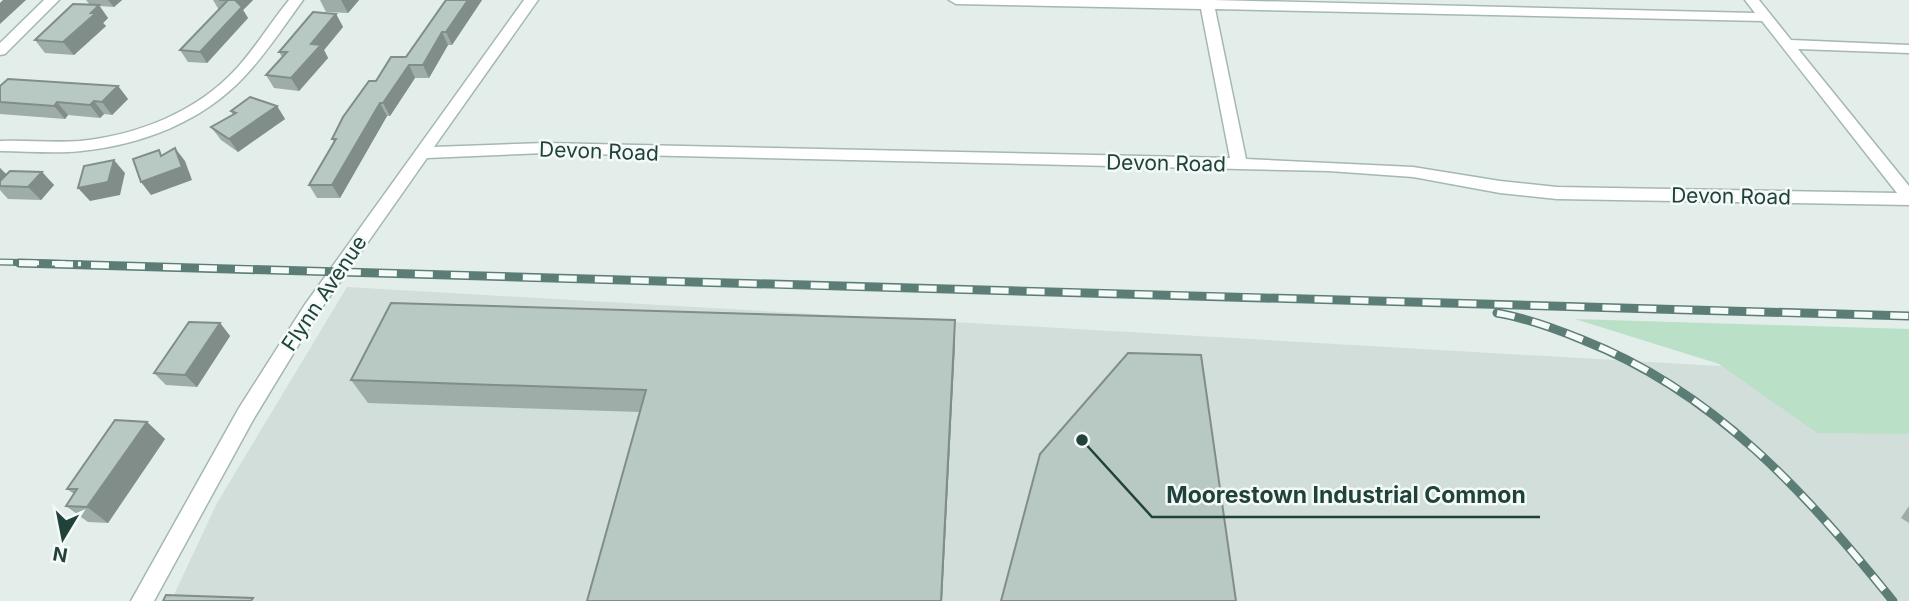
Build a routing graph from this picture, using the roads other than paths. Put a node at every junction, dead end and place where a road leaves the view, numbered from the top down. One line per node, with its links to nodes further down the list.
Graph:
1 (52, 0): 10 (street)
2 (296, 0): 11 (street)
3 (531, 0): 12 (street, Flynn Avenue)
4 (956, 0): 6 (street)
5 (1752, 0): 7 (street)
6 (1206, 2): 7 (street); 13 (street)
7 (1767, 17): 8 (street)
8 (1788, 44): 9 (street); 14 (street)
9 (1909, 48)
10 (0, 51)
11 (0, 146)
12 (421, 153): 13 (street, Devon Road); 15 (street, Flynn Avenue)
13 (1239, 164): 14 (street, Devon Road)
14 (1909, 198)
15 (142, 601)

